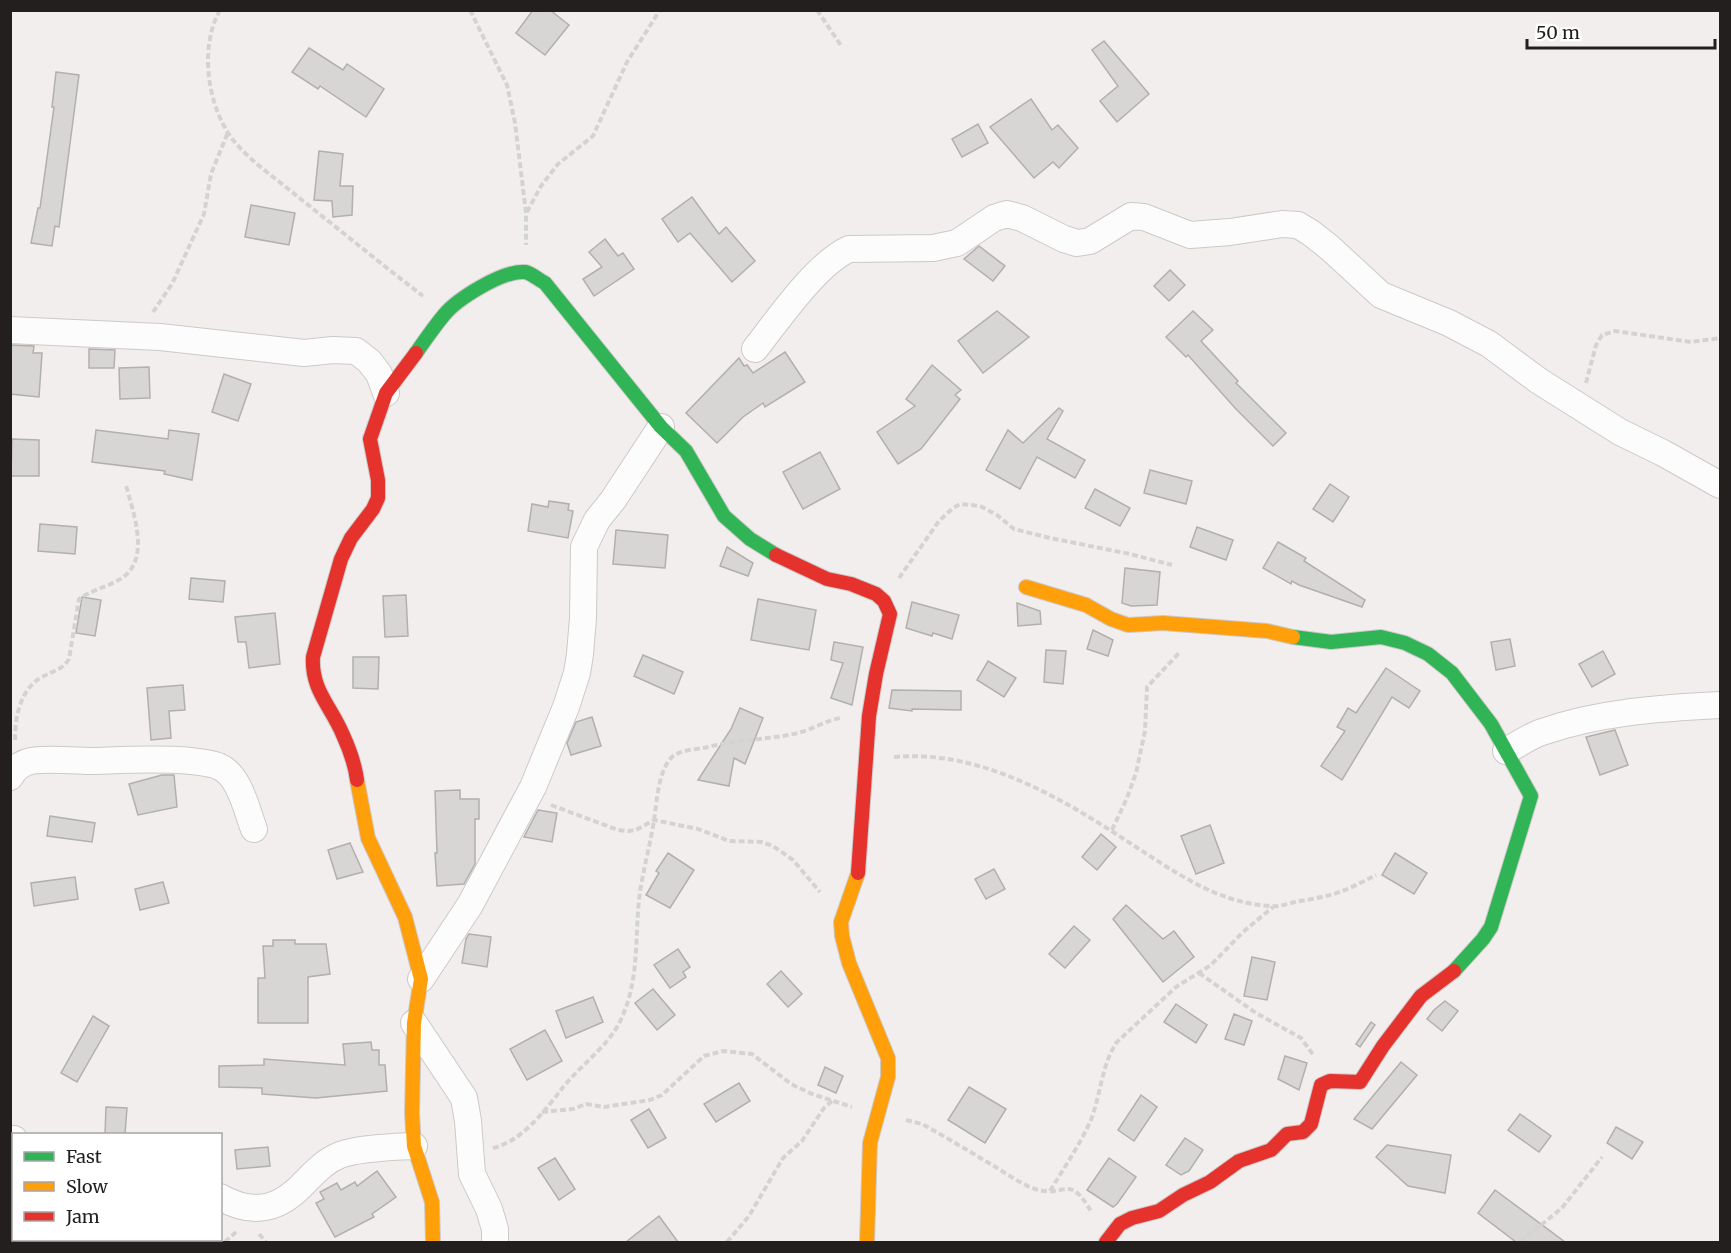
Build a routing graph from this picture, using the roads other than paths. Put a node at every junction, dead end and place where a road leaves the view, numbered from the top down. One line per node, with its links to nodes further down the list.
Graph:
1 (10, 330): 3 (street)
2 (755, 349): 5 (street)
3 (386, 393): 4 (street); 11 (street)
4 (661, 427): 11 (street); 17 (street)
5 (1720, 485)
6 (1026, 587): 8 (street)
7 (1720, 705): 8 (street)
8 (1506, 751): 18 (street)
9 (13, 772): 10 (street)
10 (254, 829)
11 (421, 979): 12 (street)
12 (414, 1023): 13 (street); 16 (street)
13 (414, 1146): 14 (street); 15 (street)
14 (222, 1198)
15 (433, 1242)
16 (495, 1242)
17 (867, 1242)
18 (1106, 1242)

